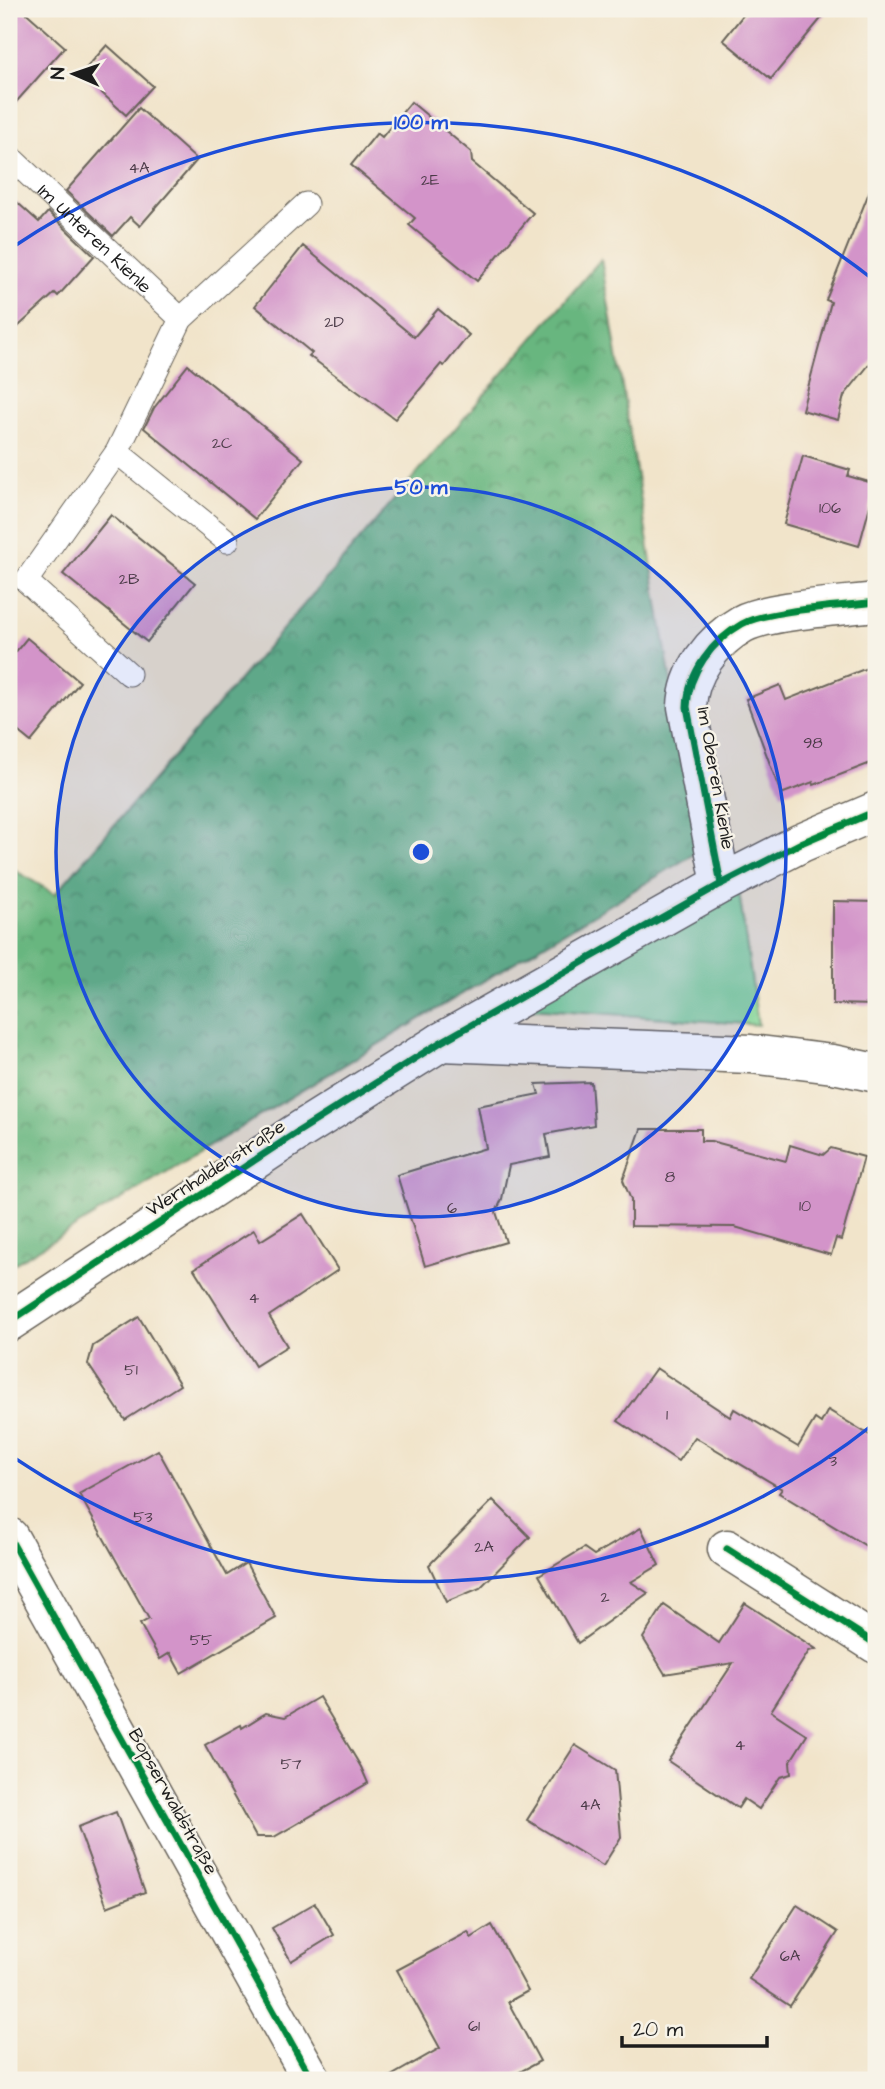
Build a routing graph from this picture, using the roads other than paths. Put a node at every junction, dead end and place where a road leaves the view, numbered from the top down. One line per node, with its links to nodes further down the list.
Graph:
1 (9, 156): 3 (lane, Im Unteren Kienle)
2 (306, 204): 3 (lane)
3 (181, 319): 4 (lane)
4 (117, 452): 5 (lane); 7 (lane)
5 (227, 541)
6 (876, 602): 9 (street, Im Oberen Kienle)
7 (129, 674)
8 (876, 811): 9 (street, Im Oberen Kienle)
9 (721, 884): 10 (street, Im Oberen Kienle)
10 (441, 1042): 11 (street); 12 (street, Wernhaldenstraße)
11 (876, 1073)
12 (9, 1322)
13 (9, 1537): 16 (street, Bopserwaldstraße)
14 (727, 1549): 15 (street)
15 (876, 1644)
16 (312, 2080)

